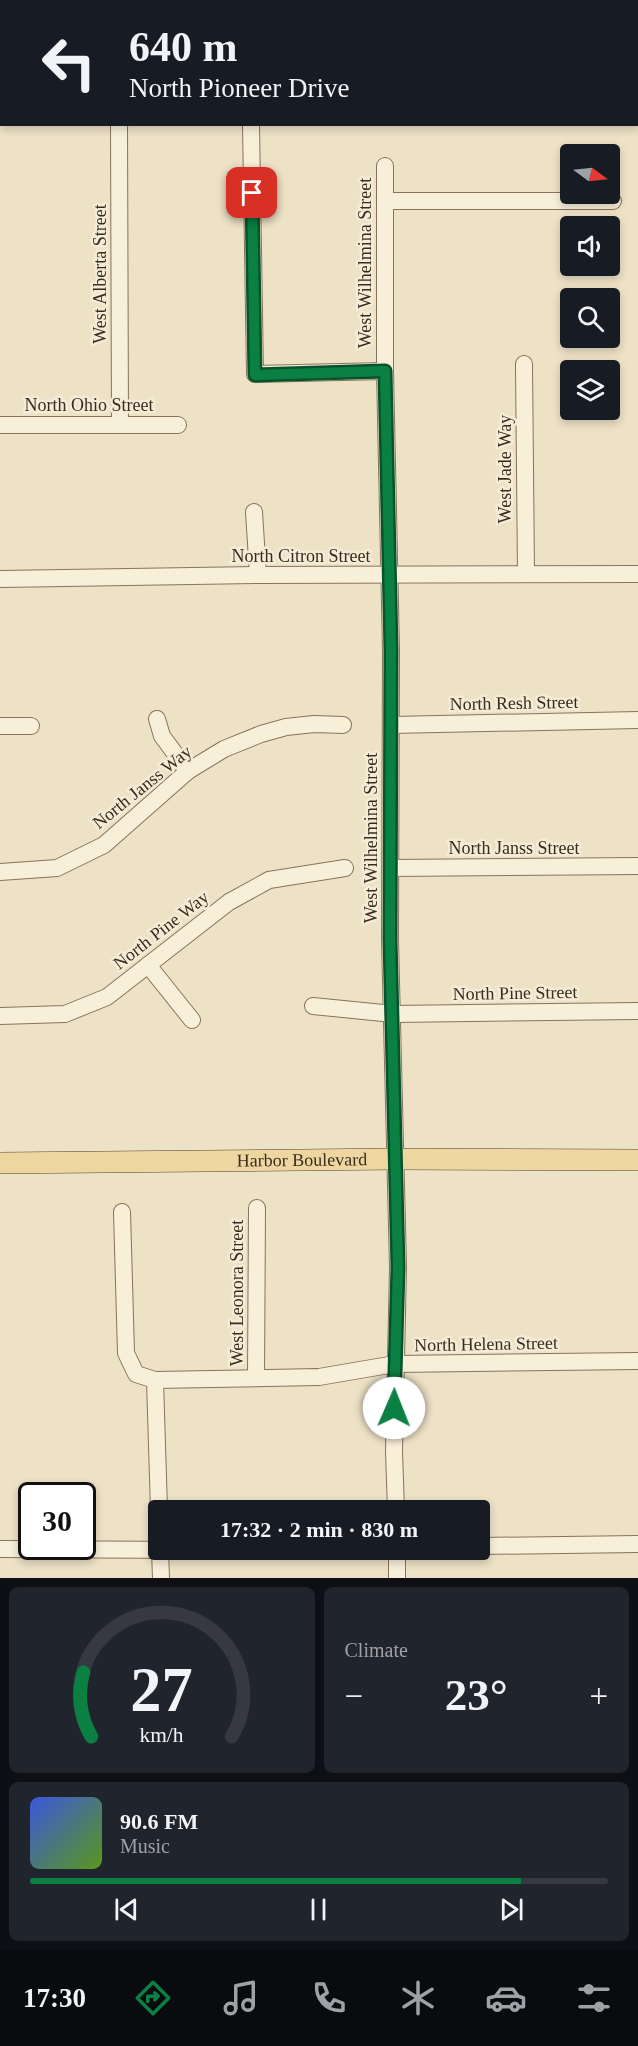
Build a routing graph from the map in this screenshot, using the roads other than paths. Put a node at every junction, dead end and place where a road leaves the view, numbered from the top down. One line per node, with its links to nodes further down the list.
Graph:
1 (119, 126): 8 (street, West Alberta Street)
2 (251, 126): 7 (street)
3 (385, 166): 4 (street, West Wilhelmina Street)
4 (386, 201): 5 (street); 7 (street, West Wilhelmina Street)
5 (560, 201)
6 (524, 364): 12 (street, West Jade Way)
7 (385, 371): 14 (street, West Wilhelmina Street)
8 (120, 424): 9 (street, North Ohio Street); 10 (street, North Ohio Street)
9 (0, 425)
10 (178, 425)
11 (254, 512): 15 (street)
12 (526, 574): 13 (street, North Citron Street); 14 (street, North Citron Street)
13 (638, 574)
14 (389, 575): 15 (street, North Citron Street); 22 (street, West Wilhelmina Street)
15 (258, 576): 16 (street, North Citron Street)
16 (0, 579)
17 (157, 720): 23 (street)
18 (638, 720): 22 (street, North Resh Street)
19 (343, 725): 23 (street, North Janss Way)
20 (0, 726): 21 (street)
21 (31, 726)
22 (391, 726): 26 (street, West Wilhelmina Street)
23 (188, 771): 27 (street, North Janss Way)
24 (638, 866): 26 (street, North Janss Street)
25 (345, 868): 28 (street, North Pine Way)
26 (391, 868): 31 (street, West Wilhelmina Street)
27 (0, 872)
28 (148, 965): 32 (street, North Pine Way); 33 (street)
29 (313, 1006): 31 (street, North Pine Street)
30 (638, 1011): 31 (street, North Pine Street)
31 (393, 1014): 34 (street, West Wilhelmina Street)
32 (0, 1016)
33 (192, 1020)
34 (394, 1159): 35 (main road, Harbor Boulevard); 36 (main road, Harbor Boulevard); 40 (street, West Wilhelmina Street)
35 (638, 1160)
36 (0, 1163)
37 (257, 1208): 41 (street, West Leonora Street)
38 (122, 1212): 42 (street)
39 (638, 1361): 40 (street, North Helena Street)
40 (395, 1365): 41 (street, North Helena Street); 44 (street, West Wilhelmina Street)
41 (256, 1377): 42 (street, North Helena Street)
42 (155, 1380): 43 (street)
43 (159, 1500)
44 (396, 1500)
45 (638, 1544): 46 (street)
46 (490, 1546)
47 (0, 1549): 48 (street)
48 (148, 1550)
49 (160, 1560): 51 (street)
50 (397, 1560): 52 (street)
51 (161, 1578)
52 (397, 1578)

